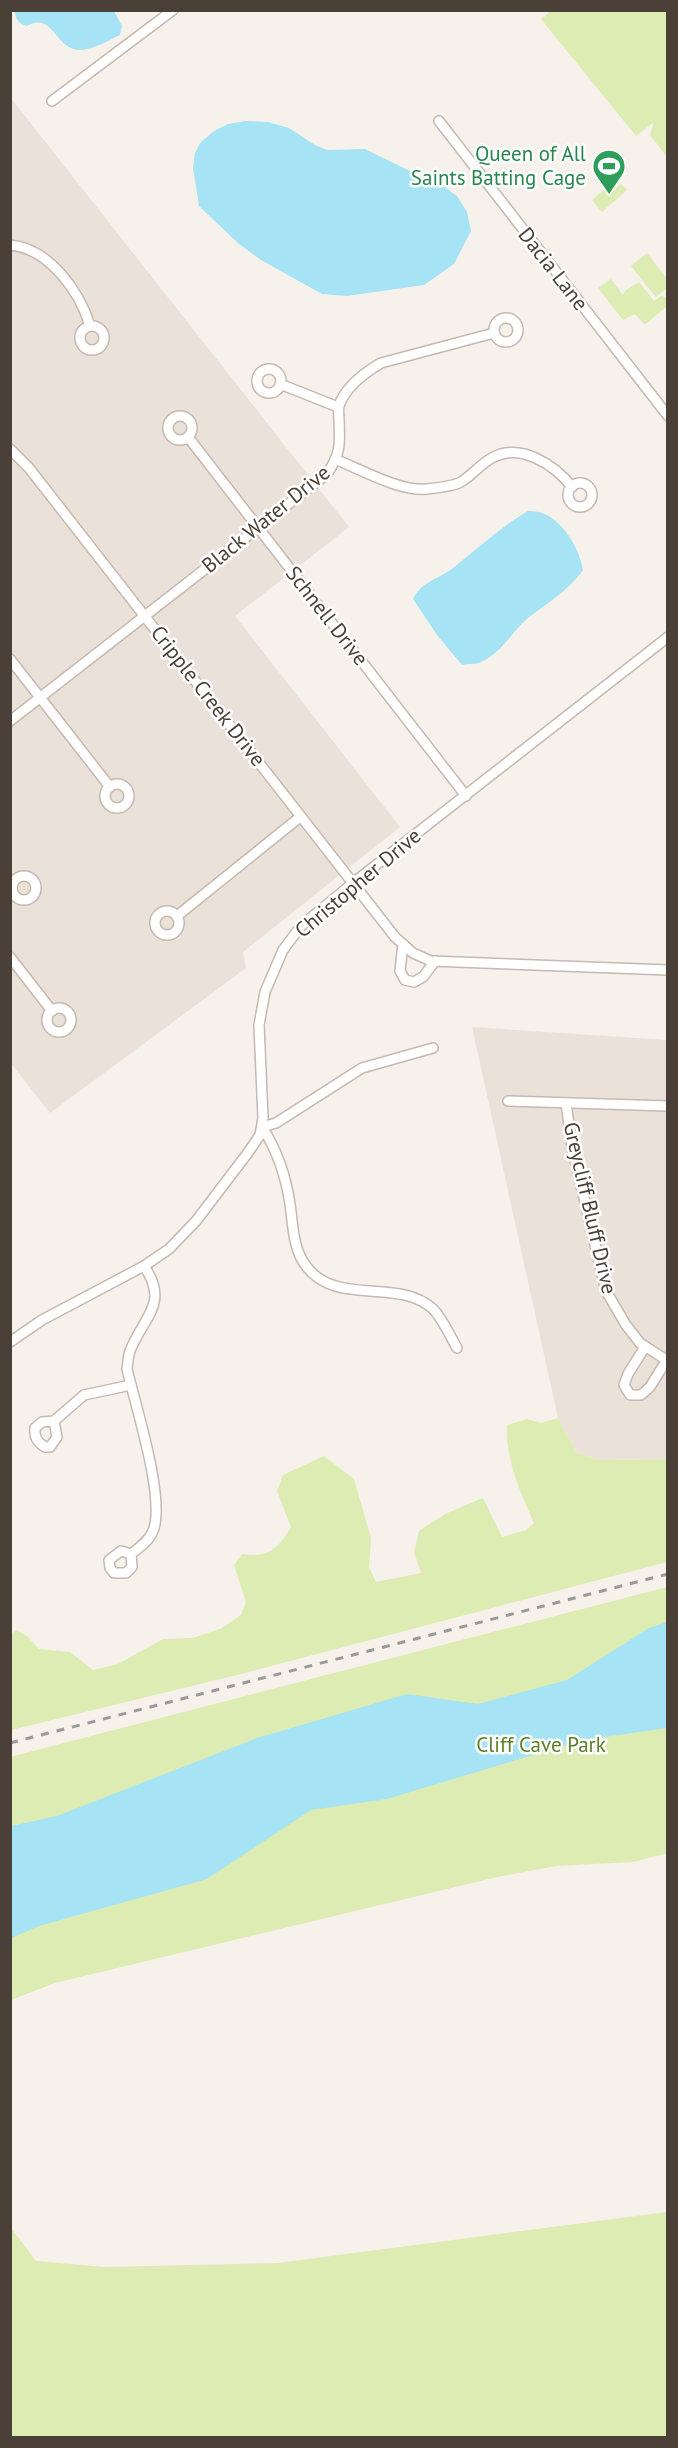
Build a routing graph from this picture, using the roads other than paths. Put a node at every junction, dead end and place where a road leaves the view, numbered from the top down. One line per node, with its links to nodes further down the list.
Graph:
1 (173, 10): 2 (street)
2 (52, 101)
3 (439, 121): 9 (street, Dacia Lane)
4 (10, 245): 5 (street)
5 (90, 326)
6 (494, 333): 8 (street)
7 (280, 384): 8 (street)
8 (338, 407): 12 (street, Black Water Drive)
9 (668, 417)
10 (188, 437): 14 (street, Schnell Drive)
11 (10, 449): 15 (street, Cripple Creek Drive)
12 (337, 460): 13 (street); 14 (street, Black Water Drive)
13 (572, 486)
14 (258, 528): 15 (street, Black Water Drive); 21 (street, Schnell Drive)
15 (145, 615): 18 (street, Black Water Drive); 22 (street, Cripple Creek Drive)
16 (668, 637): 21 (street, Christopher Drive)
17 (10, 659): 18 (street)
18 (40, 697): 19 (street, Black Water Drive); 20 (street)
19 (10, 721)
20 (110, 787)
21 (466, 795): 23 (street, Christopher Drive)
22 (300, 817): 23 (street, Cripple Creek Drive); 24 (street)
23 (353, 883): 25 (street, Cripple Creek Drive); 34 (street, Christopher Drive)
24 (177, 916)
25 (403, 944): 27 (street, Cripple Creek Drive); 27 (street)
26 (10, 957): 29 (street)
27 (435, 961): 28 (street, Cripple Creek Drive)
28 (668, 970)
29 (52, 1011)
30 (433, 1048): 34 (street)
31 (508, 1101): 32 (street)
32 (566, 1103): 33 (street); 37 (street, Greycliff Bluff Drive)
33 (668, 1106)
34 (262, 1127): 35 (street, Christopher Drive); 38 (street)
35 (144, 1266): 36 (street, Christopher Drive); 40 (street)
36 (11, 1341)
37 (645, 1347): 39 (street, Greycliff Bluff Drive); 39 (street)
38 (457, 1348)
39 (667, 1361)
40 (131, 1385): 41 (street); 42 (street)
41 (54, 1421)
42 (131, 1554)

